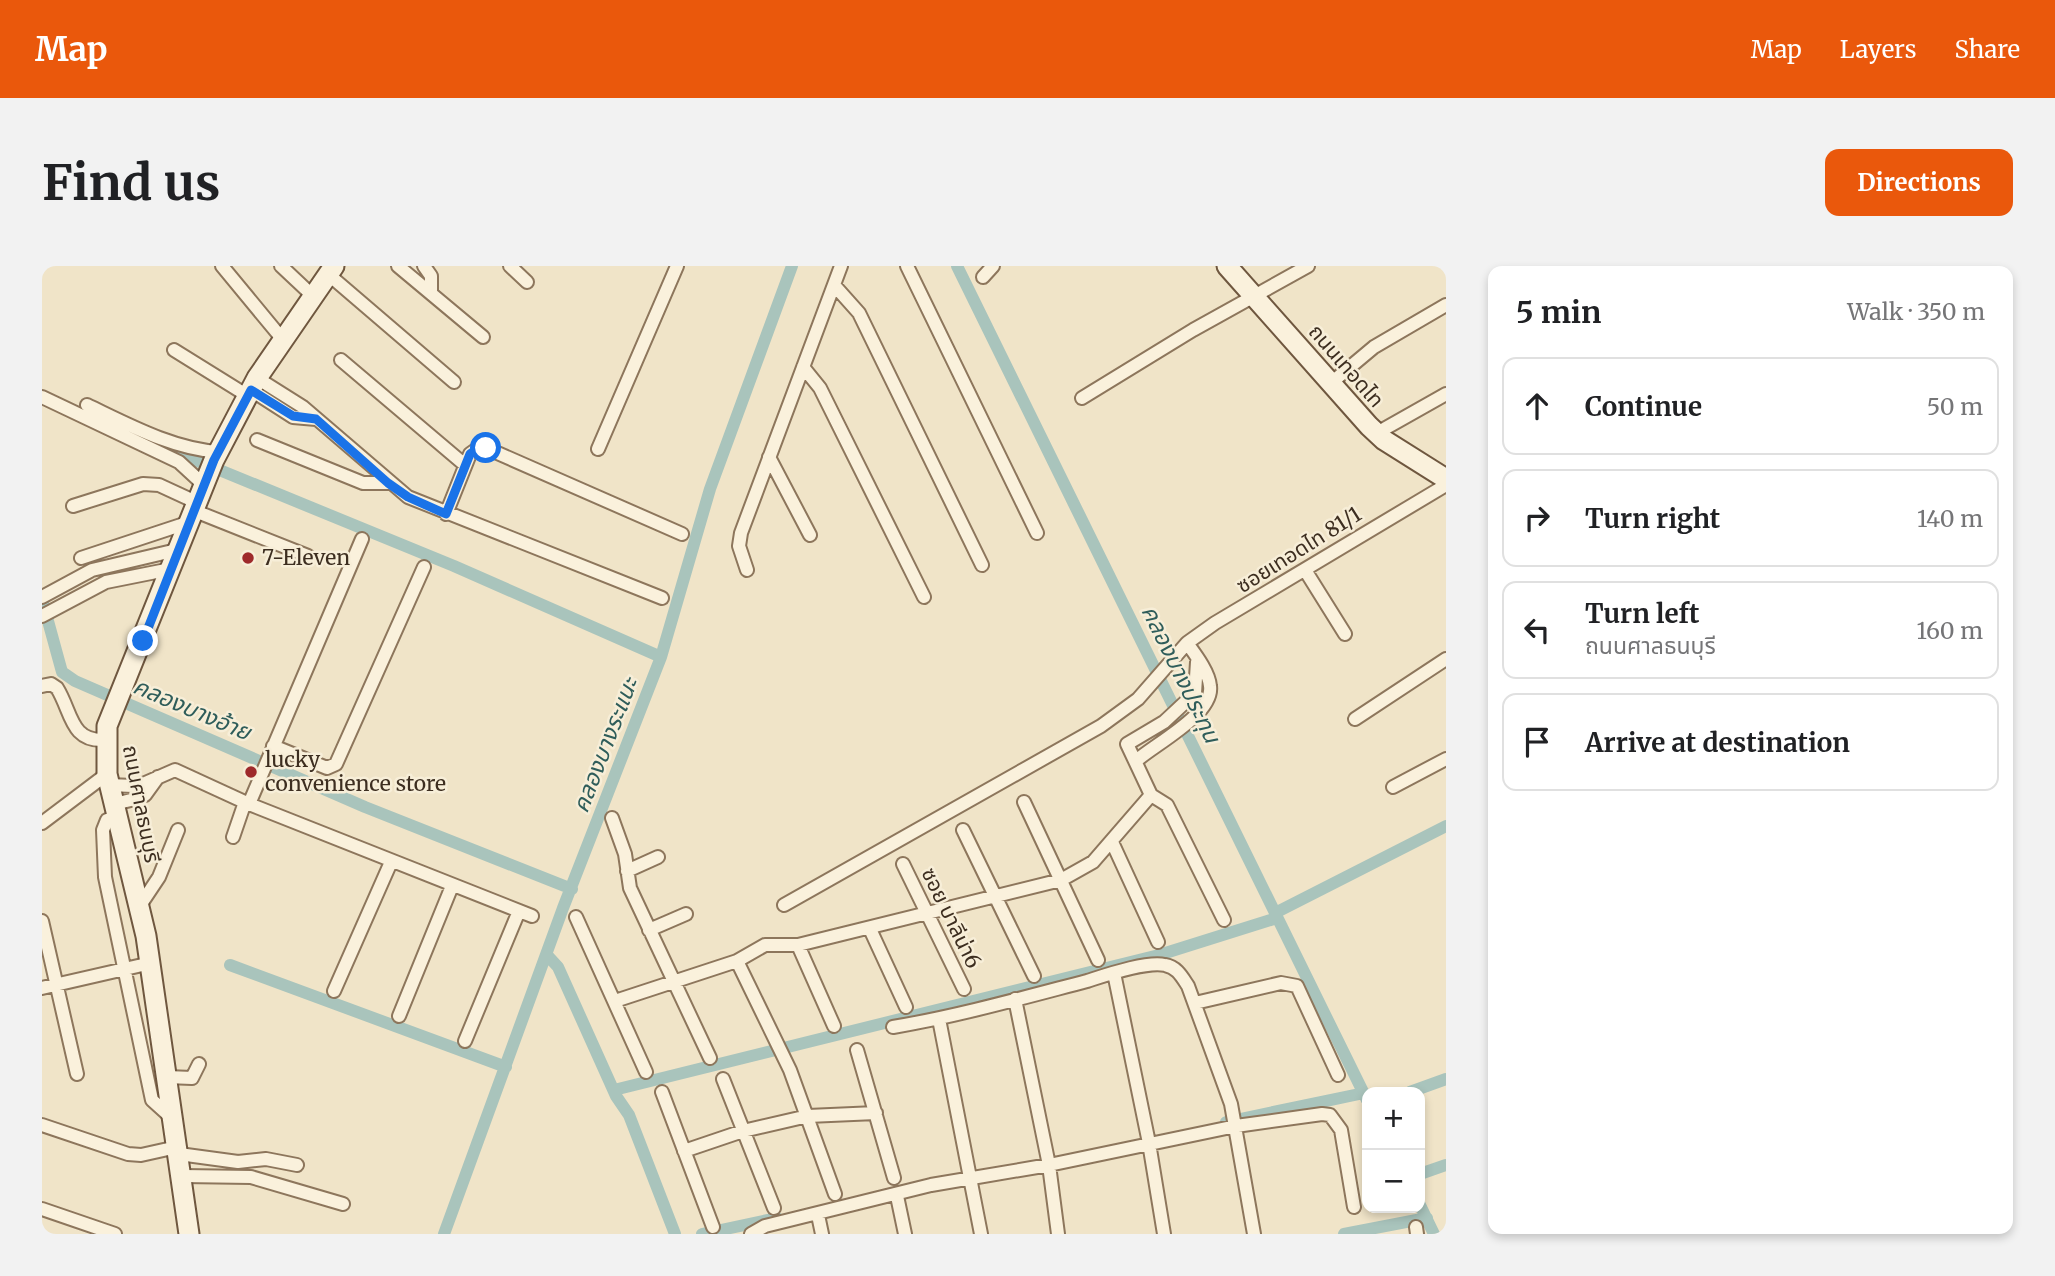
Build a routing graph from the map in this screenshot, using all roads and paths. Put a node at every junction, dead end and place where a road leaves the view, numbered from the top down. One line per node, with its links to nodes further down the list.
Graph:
1 (222, 266): 21 (street)
2 (281, 266): 18 (street)
3 (398, 266): 16 (street)
4 (424, 266): 16 (street)
5 (509, 266): 14 (street)
6 (677, 266): 34 (street)
7 (841, 266): 15 (street)
8 (906, 266): 43 (street)
9 (993, 266): 13 (street)
10 (1227, 266): 17 (street, ถนนเทอดไท)
11 (1308, 266): 17 (street)
12 (331, 270): 18 (street, ถนนศาลธนบุรี); 25 (street)
13 (983, 277)
14 (527, 282)
15 (834, 285): 24 (street); 50 (street)
16 (431, 293): 20 (street)
17 (1254, 296): 26 (street, ถนนเทอดไท); 30 (street)
18 (314, 297): 21 (street, ถนนศาลธนบุรี)
19 (1446, 305): 26 (street)
20 (483, 337)
21 (284, 341): 27 (street, ถนนศาลธนบุรี)
22 (174, 350): 27 (street)
23 (341, 360): 36 (street)
24 (803, 367): 35 (street); 58 (street)
25 (454, 382)
26 (1331, 383): 32 (street, ถนนเทอดไท)
27 (252, 388): 38 (street); 40 (street, ถนนศาลธนบุรี)
28 (1446, 394): 32 (street)
29 (42, 397): 40 (street)
30 (1082, 398)
31 (87, 405): 40 (street)
32 (1377, 433): 37 (street, ถนนเทอดไท)
33 (257, 440): 38 (street)
34 (598, 449)
35 (769, 457): 45 (street); 54 (street)
36 (465, 464): 42 (street); 44 (street)
37 (1446, 479)
38 (388, 483): 42 (street)
39 (1446, 485): 55 (street, ซอยเทอดไท 81/1)
40 (204, 486): 41 (street); 47 (street, ถนนศาลธนบุรี); 48 (street); 49 (street)
41 (73, 506)
42 (446, 514): 59 (street)
43 (1037, 533)
44 (682, 534)
45 (810, 535)
46 (362, 539): 70 (street)
47 (181, 549): 52 (street); 53 (street, ถนนศาลธนบุรี)
48 (309, 556)
49 (81, 558)
50 (982, 565)
51 (424, 567): 70 (street)
52 (102, 568): 56 (street); 57 (street)
53 (172, 569): 56 (street); 68 (street, ถนนศาลธนบุรี)
54 (747, 570)
55 (1305, 570): 61 (street); 62 (street, ซอยเทอดไท 81/1)
56 (106, 582): 60 (street)
57 (42, 597)
58 (924, 597)
59 (662, 598)
60 (42, 616)
61 (1345, 634)
62 (1187, 643): 63 (street); 95 (street, ซอยเทอดไท 81/1)
63 (1196, 655): 67 (street); 69 (street)
64 (1446, 659): 66 (street)
65 (42, 686): 68 (street)
66 (1355, 719)
67 (1149, 731): 69 (street); 72 (street)
68 (105, 740): 73 (street, ถนนศาลธนบุรี)
69 (1156, 744): 72 (street)
70 (273, 746): 78 (street)
71 (1446, 759): 74 (street)
72 (1136, 761): 76 (street)
73 (108, 780): 75 (street); 79 (street, ถนนศาลธนบุรี); 81 (street)
74 (1393, 787)
75 (139, 791): 78 (street); 79 (street)
76 (1152, 795): 85 (street); 102 (street)
77 (1024, 802): 92 (street)
78 (247, 803): 84 (street); 89 (street)
79 (115, 811): 86 (street); 87 (street, ถนนศาลธนบุรี)
80 (612, 818): 91 (street)
81 (42, 823)
82 (178, 830): 96 (street)
83 (963, 830): 94 (street)
84 (233, 837)
85 (1112, 842): 92 (street); 106 (street)
86 (104, 844): 87 (street); 111 (street)
87 (125, 853): 96 (street, ถนนศาลธนบุรี)
88 (658, 857): 91 (street)
89 (391, 862): 93 (street); 118 (street)
90 (902, 864): 99 (street, ซอย บาลีน่า6)
91 (626, 871): 105 (street)
92 (1060, 880): 94 (street); 108 (street)
93 (452, 886): 97 (street); 123 (street)
94 (998, 897): 99 (street); 113 (street)
95 (784, 905)
96 (139, 907): 110 (street, ถนนศาลธนบุรี)
97 (519, 911): 100 (street); 127 (street)
98 (686, 914): 105 (street)
99 (930, 914): 104 (street); 117 (street, ซอย บาลีน่า6)
100 (532, 916)
101 (576, 917): 120 (street)
102 (1224, 920)
103 (42, 921): 115 (street)
104 (870, 929): 107 (street); 122 (street)
105 (649, 930): 114 (street)
106 (1158, 942)
107 (798, 945): 109 (street); 125 (street)
108 (1098, 960)
109 (737, 961): 114 (street); 138 (street)
110 (151, 963): 111 (street); 134 (street, ถนนศาลธนบุรี)
111 (124, 969): 115 (street); 139 (street)
112 (1114, 973): 119 (street); 121 (street); 143 (street)
113 (1034, 976)
114 (673, 982): 120 (street); 129 (street)
115 (57, 984): 116 (street); 132 (street)
116 (42, 988)
117 (964, 989)
118 (334, 991)
119 (1015, 999): 124 (street); 147 (street)
120 (615, 1001): 131 (street)
121 (1195, 1003): 133 (street); 141 (street)
122 (906, 1007)
123 (399, 1016)
124 (939, 1019): 126 (street); 150 (street)
125 (834, 1026)
126 (892, 1027)
127 (465, 1041)
128 (857, 1051): 137 (street)
129 (710, 1058)
130 (199, 1064): 134 (street)
131 (646, 1072)
132 (77, 1074)
133 (1338, 1075)
134 (167, 1077): 139 (street, ถนนศาลธนบุรี)
135 (723, 1079): 142 (street)
136 (662, 1092): 145 (street)
137 (876, 1113): 138 (street); 149 (street)
138 (808, 1116): 142 (street); 151 (street)
139 (173, 1119): 144 (street, ถนนศาลธนบุรี)
140 (42, 1125): 144 (street)
141 (1236, 1126): 143 (street); 154 (street); 167 (street)
142 (744, 1131): 145 (street); 155 (street)
143 (1149, 1143): 147 (street); 166 (street)
144 (178, 1151): 146 (street); 148 (street, ถนนศาลธนบุรี)
145 (684, 1151): 158 (street)
146 (297, 1165)
147 (1048, 1165): 150 (street); 165 (street)
148 (183, 1176): 153 (street); 160 (street, ถนนศาลธนบุรี)
149 (894, 1178)
150 (971, 1180): 152 (street); 164 (street)
151 (835, 1194)
152 (897, 1196): 157 (street); 163 (street)
153 (343, 1204)
154 (1354, 1207)
155 (774, 1208)
156 (42, 1209): 159 (street)
157 (818, 1215): 161 (street); 162 (street)
158 (713, 1227)
159 (116, 1234)
160 (189, 1234)
161 (751, 1234)
162 (822, 1234)
163 (905, 1234)
164 (981, 1234)
165 (1058, 1234)
166 (1164, 1234)
167 (1254, 1234)

